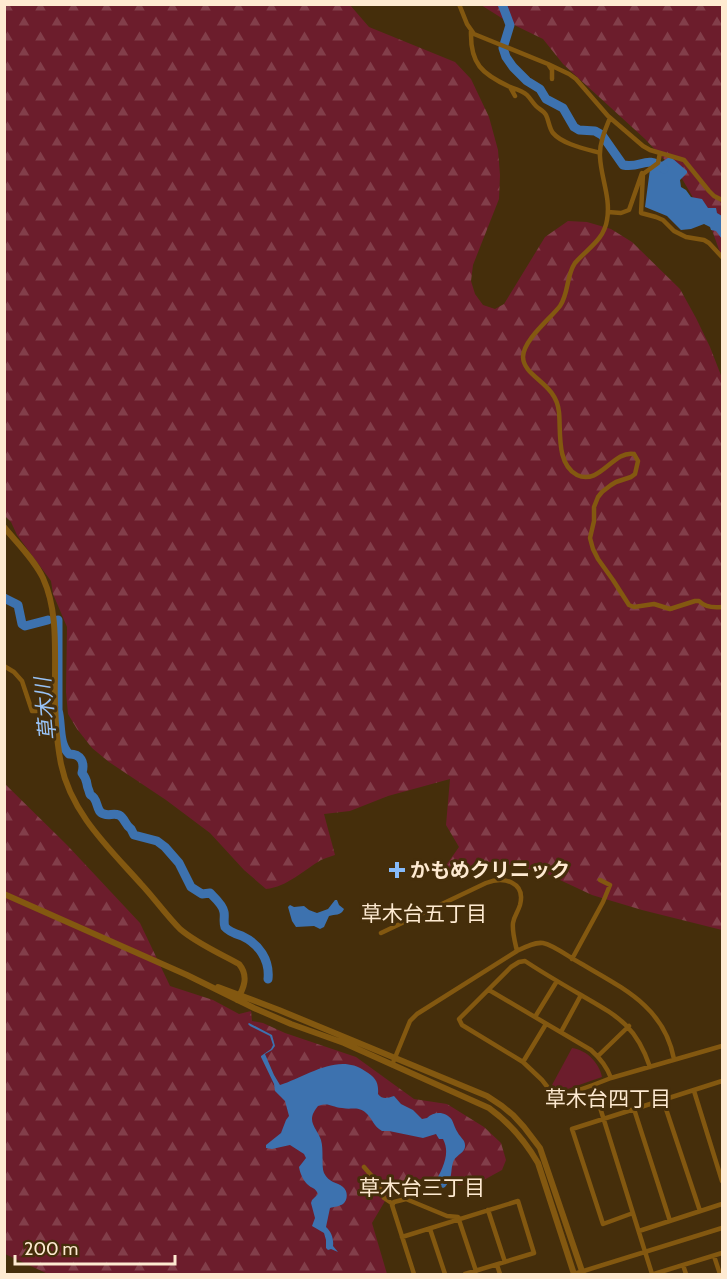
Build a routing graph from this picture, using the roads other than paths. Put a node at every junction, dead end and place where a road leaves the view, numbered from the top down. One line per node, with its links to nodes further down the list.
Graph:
1 (459, 4): 2 (street)
2 (471, 31): 3 (street); 5 (street)
3 (548, 64): 4 (street); 7 (street)
4 (552, 79)
5 (510, 87): 6 (street); 8 (street)
6 (515, 96)
7 (610, 118): 8 (street); 9 (street)
8 (600, 153): 12 (street)
9 (660, 153): 10 (street); 11 (street)
10 (644, 172): 12 (street); 13 (street)
11 (723, 200)
12 (608, 212): 15 (street)
13 (723, 257)
14 (6, 530): 17 (street)
15 (723, 607)
16 (4, 666): 17 (street)
17 (56, 706): 26 (street)
18 (600, 880): 22 (street)
19 (4, 894): 26 (street)
20 (381, 933): 21 (street)
21 (517, 951): 22 (street); 34 (street)
22 (572, 958): 33 (street)
23 (557, 981): 24 (street); 25 (street); 27 (street)
24 (489, 990): 27 (street); 35 (street)
25 (581, 995): 29 (street); 30 (street)
26 (238, 997): 34 (street)
27 (536, 1017): 28 (street)
28 (546, 1024): 30 (street); 35 (street)
29 (629, 1026): 32 (street); 36 (street)
30 (561, 1032): 32 (street)
31 (723, 1046): 33 (street)
32 (598, 1056): 37 (street)
33 (674, 1059): 36 (street)
34 (393, 1062): 64 (street); 69 (street)
35 (523, 1062): 39 (street)
36 (650, 1067): 37 (street)
37 (611, 1078): 39 (street)
38 (723, 1081): 40 (street)
39 (593, 1085): 43 (street)
40 (694, 1091): 41 (street); 45 (street)
41 (663, 1100): 42 (street); 49 (street)
42 (634, 1109): 43 (street); 52 (street)
43 (603, 1119): 50 (street); 50 (street)
44 (364, 1167): 46 (street)
45 (723, 1181)
46 (393, 1204): 51 (street); 56 (street)
47 (723, 1204): 49 (street)
48 (488, 1210): 51 (street); 60 (street); 60 (street)
49 (700, 1212): 52 (street)
50 (633, 1213): 55 (street)
51 (460, 1219): 54 (street); 63 (street)
52 (670, 1221): 55 (street)
53 (723, 1228): 57 (street)
54 (430, 1229): 56 (street); 66 (street)
55 (639, 1230): 57 (street)
56 (402, 1238): 65 (street)
57 (645, 1252): 64 (street); 70 (street)
58 (723, 1253): 59 (street)
59 (714, 1256): 62 (street); 72 (street)
60 (505, 1262): 61 (street)
61 (497, 1265): 63 (street); 68 (street)
62 (683, 1265): 70 (street); 71 (street)
63 (476, 1271): 67 (street)
64 (583, 1273): 69 (street)
65 (414, 1275)
66 (445, 1275)
67 (465, 1275)
68 (500, 1275)
69 (574, 1275)
70 (653, 1275)
71 (686, 1275)
72 (720, 1275)

